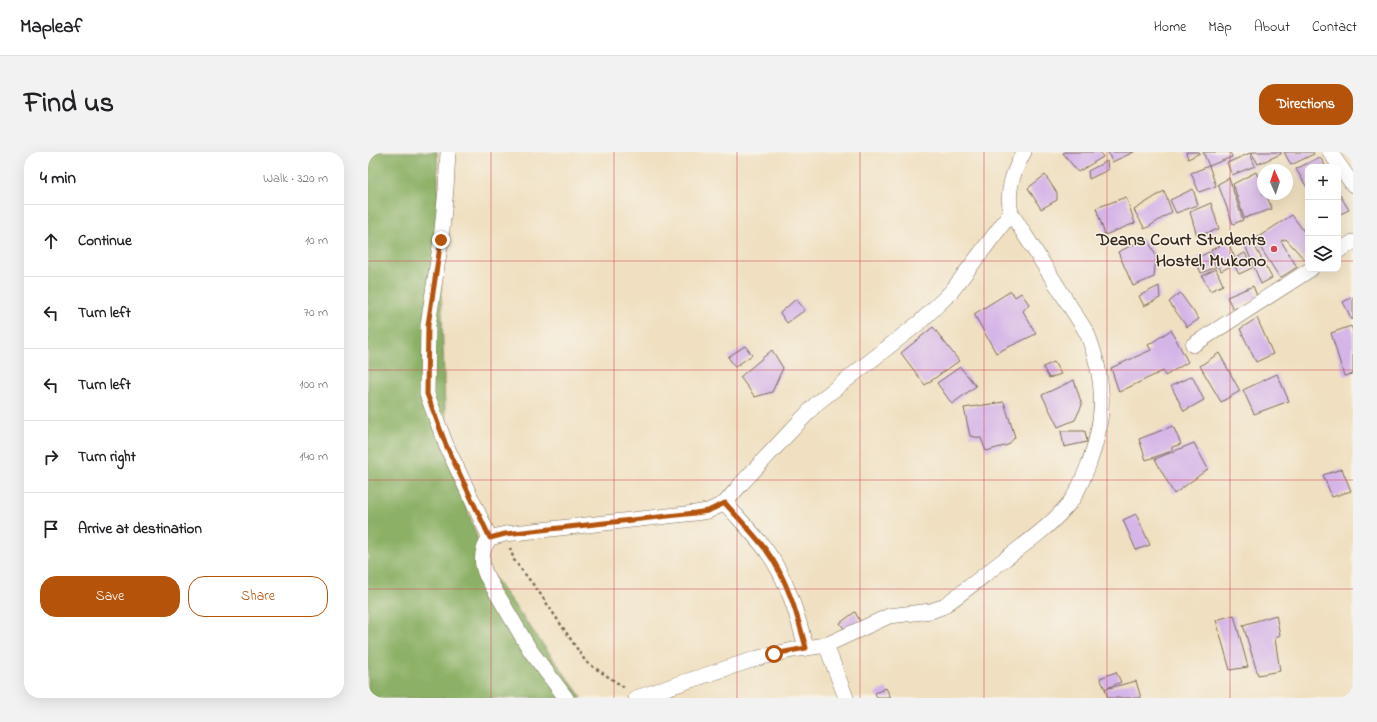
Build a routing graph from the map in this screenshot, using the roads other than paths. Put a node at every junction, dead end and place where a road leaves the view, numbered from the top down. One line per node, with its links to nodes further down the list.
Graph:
1 (448, 152): 11 (street)
2 (1024, 152): 5 (street)
3 (1330, 152): 4 (street)
4 (1353, 185)
5 (1011, 213): 10 (street); 12 (street)
6 (1353, 242): 7 (street)
7 (1341, 249)
8 (1306, 272): 9 (street)
9 (1193, 345)
10 (725, 503): 11 (street); 13 (street)
11 (490, 538): 15 (street)
12 (826, 645): 13 (street); 16 (street)
13 (806, 648): 14 (street)
14 (640, 696)
15 (566, 698)
16 (846, 698)

